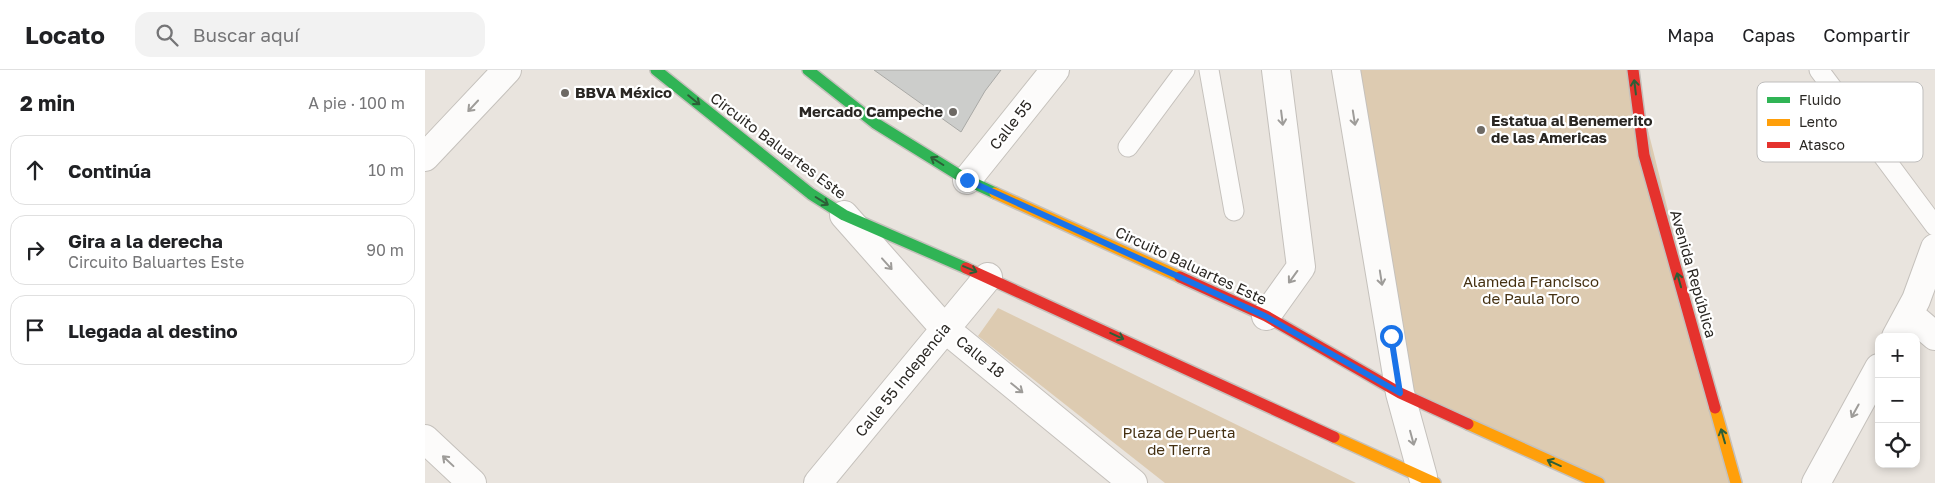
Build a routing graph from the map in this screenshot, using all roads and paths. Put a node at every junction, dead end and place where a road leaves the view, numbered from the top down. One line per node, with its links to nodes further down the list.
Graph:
1 (507, 70): 13 (street, one-way to 13)
2 (656, 70): 17 (main road, Circuito Baluartes Este, one-way to 17)
3 (809, 70): 15 (main road, Circuito Baluartes Este, one-way to 3)
4 (1055, 70): 15 (street, Calle 55)
5 (1185, 70): 12 (lane)
6 (1209, 70): 16 (lane)
7 (1276, 70): 21 (street, one-way to 21)
8 (1346, 70): 26 (street, one-way to 26)
9 (1633, 70): 33 (main road, Avenida República, one-way to 9)
10 (1819, 70): 11 (lane)
11 (1828, 82)
12 (1128, 147)
13 (425, 157)
14 (1887, 162): 18 (lane)
15 (967, 180): 21 (main road, Circuito Baluartes Este)
16 (1234, 212)
17 (843, 214): 20 (main road, Circuito Baluartes Este, one-way to 20); 23 (street, Calle 18, one-way to 23)
18 (1935, 226)
19 (1935, 248): 22 (street)
20 (988, 277): 23 (street, Calle 55 Indepencia); 28 (main road, Circuito Baluartes Este, one-way to 28)
21 (1265, 316): 26 (main road, Circuito Baluartes Este)
22 (1902, 325): 24 (street)
23 (944, 328): 30 (street, Calle 55 Indepencia); 31 (street, Calle 18, one-way to 31)
24 (1935, 336)
25 (1875, 375): 34 (street, one-way to 34)
26 (1400, 393): 28 (street, one-way to 28); 32 (main road, Circuito Baluartes Este, one-way to 26)
27 (425, 439): 29 (street, one-way to 27)
28 (1429, 480)
29 (472, 483)
30 (818, 483)
31 (1133, 483)
32 (1599, 483)
33 (1736, 483)
34 (1816, 483)

